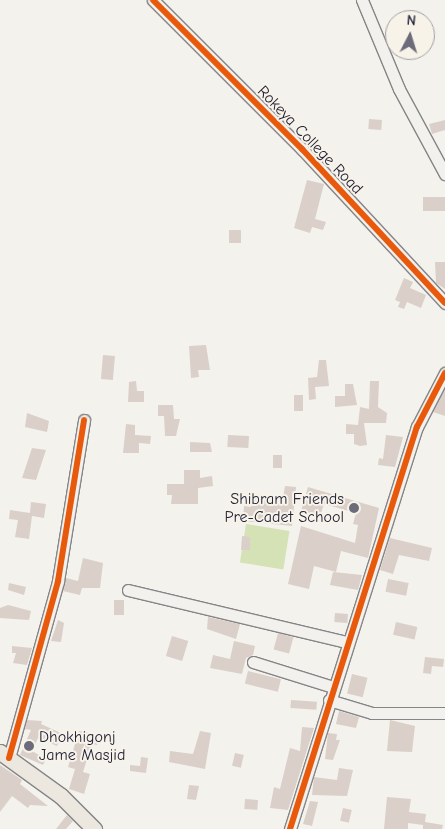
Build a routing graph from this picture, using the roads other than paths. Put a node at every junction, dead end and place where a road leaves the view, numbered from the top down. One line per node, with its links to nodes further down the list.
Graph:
1 (153, 0): 4 (street, Rokeya College Road)
2 (362, 0): 3 (street)
3 (445, 174)
4 (445, 303)
5 (445, 373): 8 (street)
6 (84, 420): 13 (street)
7 (128, 590): 8 (street)
8 (347, 642): 10 (street)
9 (253, 662): 10 (street)
10 (333, 688): 11 (street)
11 (329, 700): 12 (street); 15 (street)
12 (445, 713)
13 (5, 755): 14 (main road)
14 (91, 828)
15 (290, 829)

